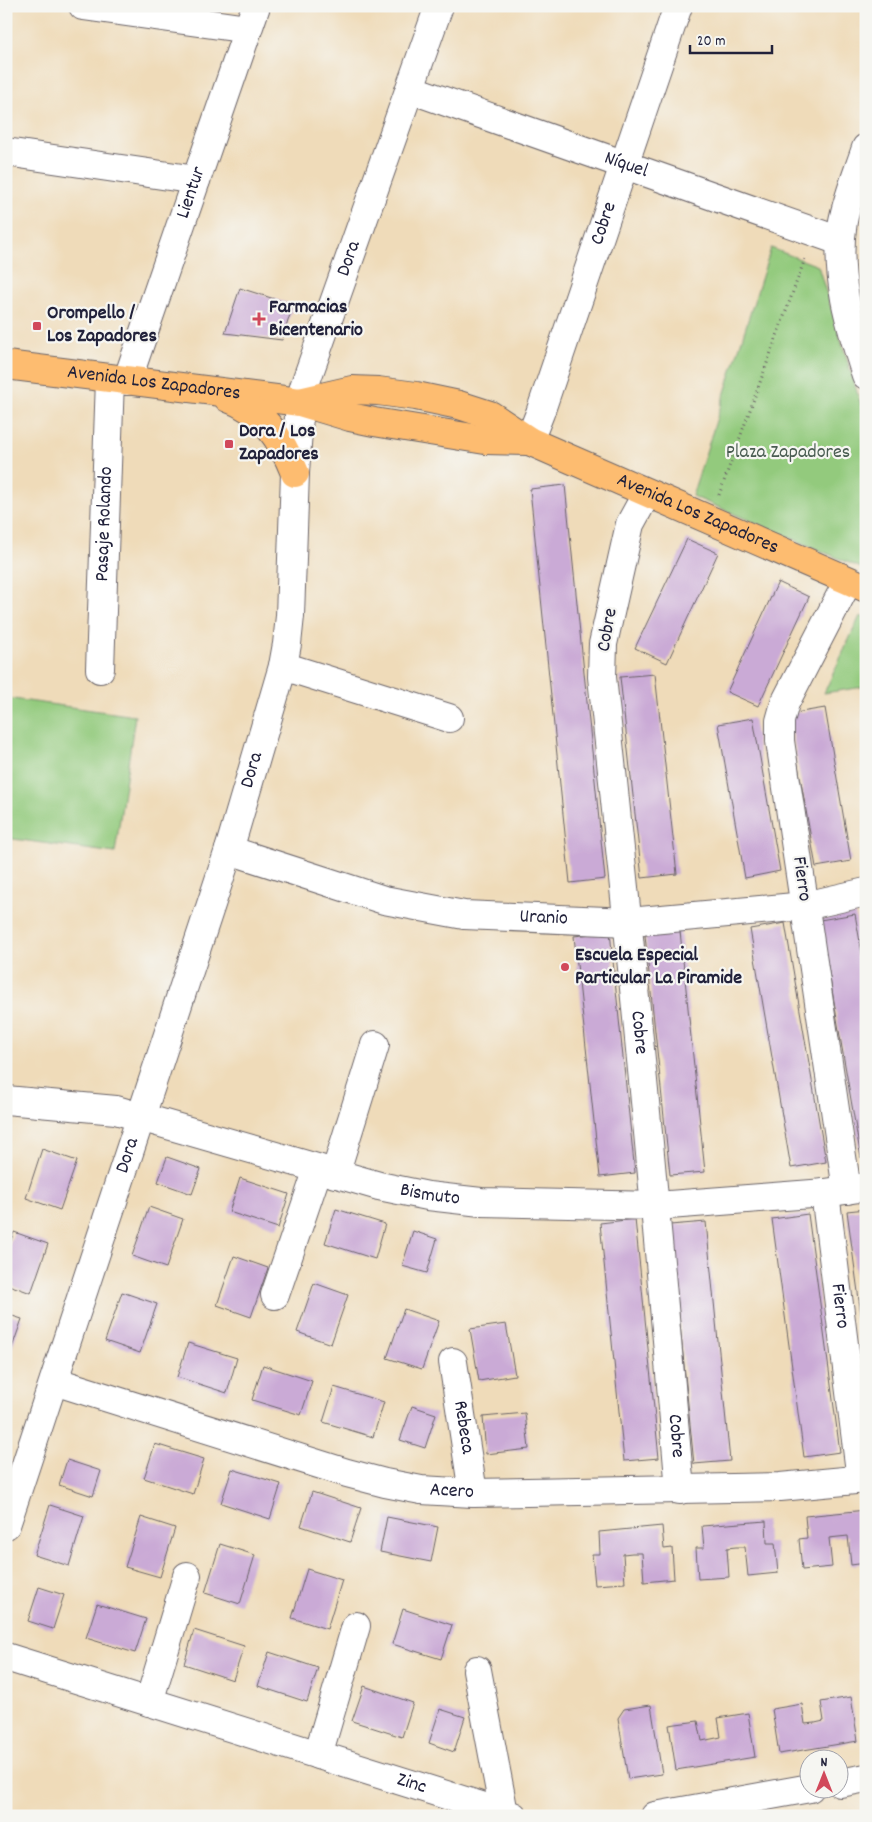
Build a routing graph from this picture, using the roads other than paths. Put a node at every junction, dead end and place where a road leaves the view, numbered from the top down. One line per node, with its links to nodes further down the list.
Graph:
1 (85, 6): 4 (street)
2 (439, 6): 5 (street, Dora)
3 (678, 6): 8 (street, Cobre)
4 (252, 18): 9 (street, Lientur)
5 (410, 89): 8 (street, Níquel); 15 (street, Dora)
6 (866, 148): 10 (street)
7 (6, 152): 9 (street)
8 (624, 165): 10 (street, Níquel); 16 (street, Cobre)
9 (196, 180): 13 (street, Lientur)
10 (840, 242): 12 (street)
11 (6, 365): 13 (main road, Avenida Los Zapadores)
12 (866, 375)
13 (119, 380): 14 (main road, Avenida Los Zapadores); 21 (street, Pasaje Rolando)
14 (210, 391): 15 (main road, Avenida Los Zapadores); 17 (main road)
15 (300, 402): 16 (main road, Avenida Los Zapadores); 17 (street, Dora)
16 (528, 441): 18 (main road, Avenida Los Zapadores)
17 (295, 473): 20 (street, Dora)
18 (647, 493): 19 (main road, Avenida Los Zapadores); 26 (street, Cobre)
19 (857, 585): 25 (street, Fierro)
20 (283, 666): 22 (street); 23 (street, Dora)
21 (100, 669)
22 (449, 718)
23 (228, 850): 26 (street, Uranio); 29 (street, Dora)
24 (866, 892): 25 (street, Uranio)
25 (805, 906): 26 (street, Uranio); 31 (street, Fierro)
26 (628, 922): 32 (street, Cobre)
27 (376, 1045): 30 (street)
28 (6, 1100): 29 (street, Bismuto)
29 (142, 1116): 30 (street, Bismuto); 35 (street, Dora)
30 (327, 1171): 32 (street, Bismuto); 33 (street)
31 (846, 1190): 32 (street, Bismuto); 36 (street, Fierro)
32 (656, 1206): 37 (street, Cobre)
33 (275, 1294)
34 (453, 1362): 38 (street, Rebeca)
35 (54, 1381): 38 (street, Acero); 39 (street, Dora)
36 (863, 1479): 37 (street, Acero)
37 (680, 1490): 38 (street, Acero)
38 (473, 1494)
39 (6, 1525)
40 (187, 1576): 44 (street)
41 (356, 1626): 45 (street)
42 (6, 1657): 44 (street, Zinc)
43 (477, 1670): 49 (street, Zinc)
44 (149, 1702): 45 (street, Zinc)
45 (318, 1755): 49 (street, Zinc)
46 (866, 1778): 47 (street)
47 (850, 1781)
48 (800, 1790): 50 (street)
49 (509, 1814)
50 (654, 1816)

